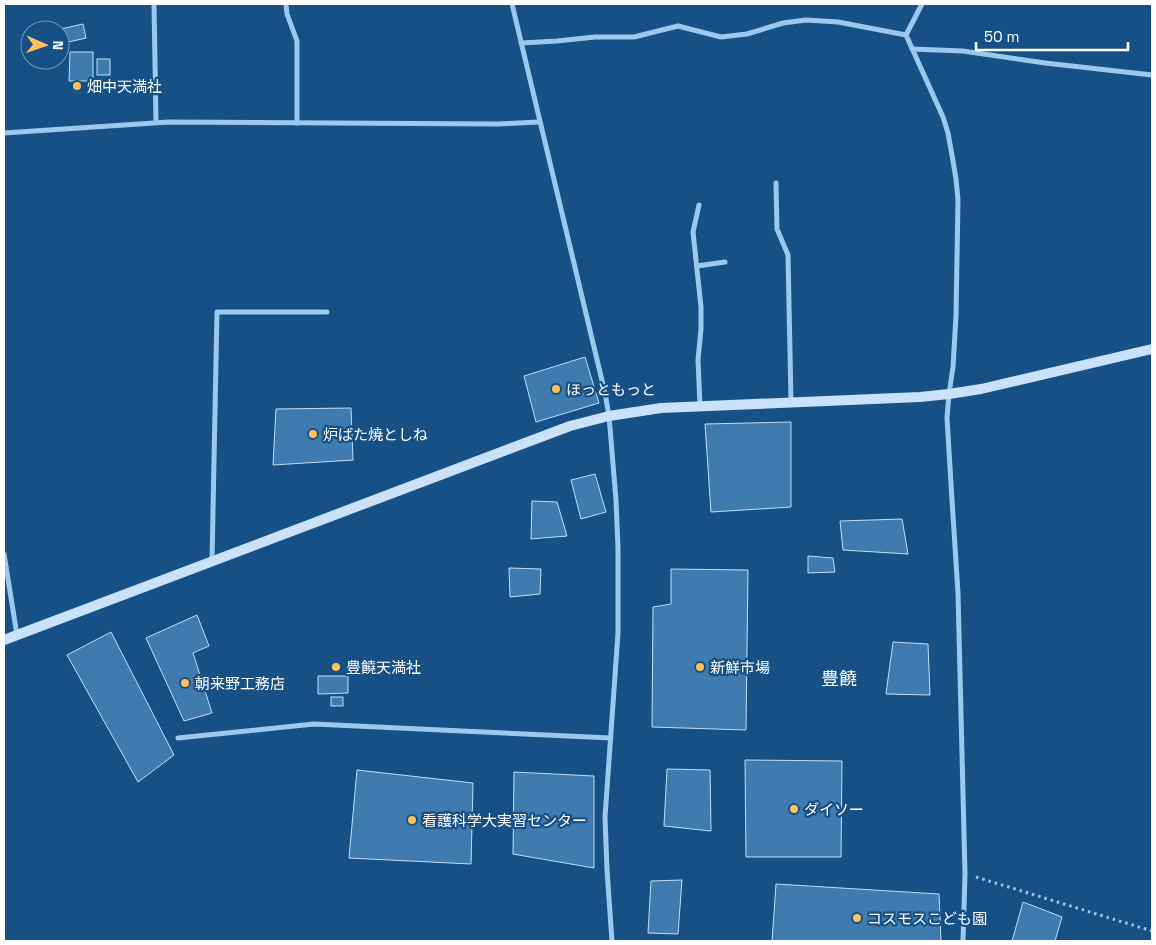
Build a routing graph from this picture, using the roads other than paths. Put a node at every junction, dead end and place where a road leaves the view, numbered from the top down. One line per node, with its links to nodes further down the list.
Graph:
1 (154, 4): 9 (street)
2 (286, 4): 11 (street)
3 (512, 4): 6 (street)
4 (922, 4): 5 (street)
5 (906, 35): 6 (street); 7 (street)
6 (521, 43): 10 (street)
7 (912, 49): 8 (street); 19 (street)
8 (1152, 75)
9 (156, 122): 11 (street); 12 (street)
10 (539, 122): 11 (street); 22 (street)
11 (297, 123)
12 (4, 133)
13 (776, 183): 20 (street)
14 (700, 205): 16 (street)
15 (725, 262): 16 (street)
16 (697, 266): 21 (street)
17 (327, 312): 24 (street)
18 (1152, 349): 19 (street)
19 (948, 394): 20 (street); 30 (street)
20 (791, 402): 21 (street)
21 (700, 406): 22 (street)
22 (609, 416): 24 (street); 28 (street)
23 (4, 554): 25 (street)
24 (212, 561): 25 (street)
25 (17, 635): 26 (street)
26 (4, 640)
27 (178, 738): 28 (street)
28 (611, 738): 29 (street)
29 (612, 941)
30 (963, 941)

